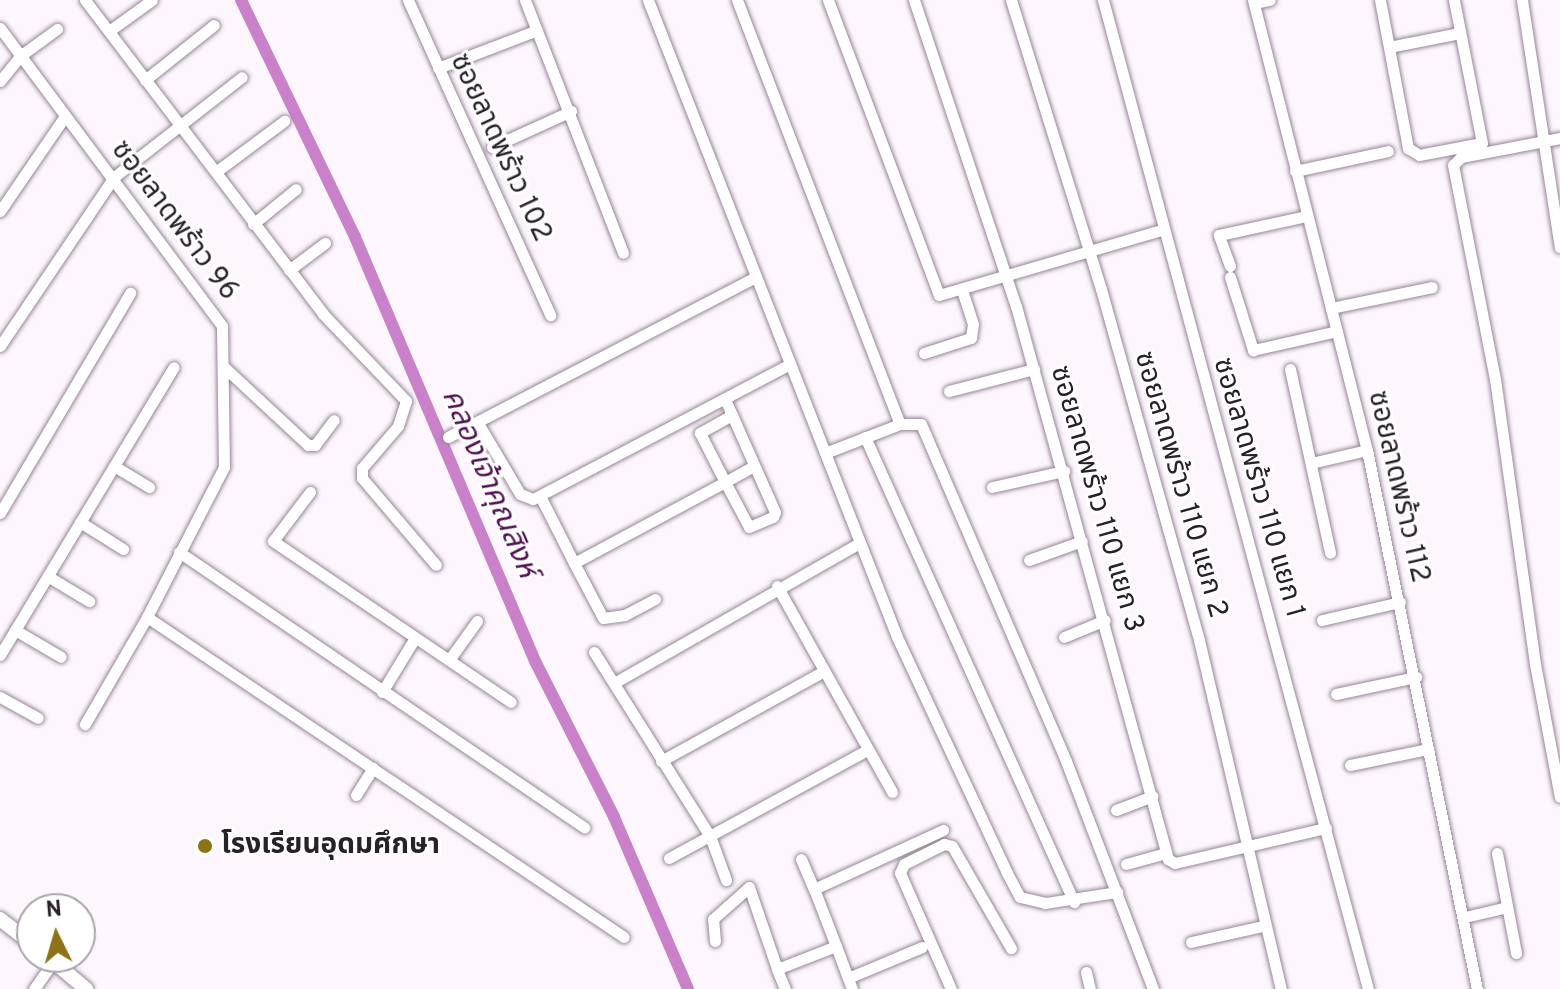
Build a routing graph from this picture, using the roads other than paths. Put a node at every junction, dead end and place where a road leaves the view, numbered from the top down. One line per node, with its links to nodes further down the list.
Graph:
1 (85, 0): 20 (street)
2 (152, 0): 20 (street)
3 (408, 0): 24 (street, ซอยลาดพร้าว 102)
4 (525, 0): 19 (street)
5 (648, 0): 51 (street)
6 (737, 0): 70 (street)
7 (828, 0): 53 (street)
8 (914, 0): 50 (street, ซอยลาดพร้าว 110 แยก 3)
9 (1011, 0): 47 (street, ซอยลาดพร้าว 110 แยก 2)
10 (1103, 0): 44 (street, ซอยลาดพร้าว 110 แยก 1)
11 (1270, 0): 15 (street)
12 (1380, 0): 22 (street)
13 (1454, 0): 21 (street)
14 (1522, 0): 33 (street)
15 (1253, 2): 38 (street, ซอยลาดพร้าว 112)
16 (214, 25): 26 (street)
17 (0, 28): 23 (street, ซอยลาดพร้าว 96)
18 (57, 29): 23 (street)
19 (537, 30): 24 (street); 28 (street)
20 (109, 31): 26 (street)
21 (1460, 33): 22 (street); 35 (street)
22 (1389, 47): 35 (street)
23 (20, 56): 27 (street); 29 (street, ซอยลาดพร้าว 96)
24 (438, 68): 56 (street, ซอยลาดพร้าว 102)
25 (242, 77): 31 (street)
26 (145, 80): 31 (street)
27 (0, 81)
28 (571, 111): 34 (street); 48 (street)
29 (65, 116): 39 (street, ซอยลาดพร้าว 96); 41 (street)
30 (284, 121): 37 (street)
31 (177, 124): 37 (street); 39 (street)
32 (1560, 138): 33 (street)
33 (1545, 141): 35 (street); 46 (street)
34 (492, 147)
35 (1482, 148): 127 (street)
36 (1388, 151): 38 (street)
37 (217, 171): 43 (street)
38 (1295, 171): 42 (street, ซอยลาดพร้าว 112)
39 (114, 177): 58 (street); 62 (street, ซอยลาดพร้าว 96)
40 (296, 189): 43 (street)
41 (0, 211)
42 (1307, 216): 55 (street, ซอยลาดพร้าว 112); 57 (street)
43 (253, 224): 49 (street)
44 (1164, 229): 47 (street); 130 (street, ซอยลาดพร้าว 110 แยก 1)
45 (325, 243): 49 (street)
46 (1560, 247)
47 (1088, 249): 50 (street); 133 (street, ซอยลาดพร้าว 110 แยก 2)
48 (623, 253)
49 (289, 270): 93 (street)
50 (1006, 275): 53 (street); 63 (street, ซอยลาดพร้าว 110 แยก 3)
51 (756, 277): 60 (street); 69 (street)
52 (1432, 287): 55 (street)
53 (962, 291): 59 (street)
54 (130, 293): 84 (street)
55 (1331, 308): 57 (street, ซอยลาดพร้าว 112)
56 (550, 315)
57 (1337, 331): 73 (street, ซอยลาดพร้าว 112)
58 (0, 346)
59 (924, 353)
60 (790, 364): 66 (street); 74 (street)
61 (174, 367): 76 (street)
62 (224, 367): 68 (street); 89 (street, ซอยลาดพร้าว 96)
63 (1034, 369): 65 (street); 78 (street, ซอยลาดพร้าว 110 แยก 3)
64 (1290, 369): 75 (street)
65 (949, 391)
66 (725, 399): 67 (street); 83 (street)
67 (732, 415): 77 (street); 79 (street)
68 (334, 420)
69 (478, 423): 71 (street); 83 (street)
70 (900, 424): 72 (street); 141 (street)
71 (448, 437)
72 (865, 437): 74 (street); 142 (street)
73 (1367, 450): 75 (street); 98 (street, ซอยลาดพร้าว 112)
74 (825, 453): 87 (street)
75 (1311, 463): 90 (street)
76 (114, 466): 80 (street); 85 (street)
77 (754, 466): 79 (street); 79 (street)
78 (1064, 471): 81 (street); 86 (street, ซอยลาดพร้าว 110 แยก 3)
79 (725, 482): 92 (street)
80 (149, 487)
81 (992, 487)
82 (310, 492): 105 (street)
83 (540, 496): 92 (street)
84 (0, 513)
85 (80, 522): 88 (street); 94 (street)
86 (1082, 541): 91 (street); 100 (street, ซอยลาดพร้าว 110 แยก 3)
87 (859, 543): 95 (street); 142 (street)
88 (123, 549)
89 (179, 552): 99 (street, ซอยลาดพร้าว 96); 113 (street)
90 (1330, 553)
91 (1029, 560)
92 (574, 563): 96 (street)
93 (436, 565)
94 (49, 577): 97 (street); 103 (street)
95 (777, 586): 110 (street); 112 (street)
96 (655, 599)
97 (89, 601)
98 (1400, 602): 101 (street); 111 (street, ซอยลาดพร้าว 112)
99 (147, 617): 118 (street, ซอยลาดพร้าว 96); 123 (street)
100 (1105, 620): 104 (street); 126 (street, ซอยลาดพร้าว 110 แยก 3)
101 (1322, 620)
102 (477, 621): 109 (street)
103 (15, 630): 107 (street); 108 (street)
104 (1064, 637)
105 (415, 638): 109 (street); 113 (street)
106 (594, 652): 112 (street)
107 (0, 655)
108 (61, 657)
109 (449, 660): 116 (street)
110 (824, 671): 120 (street); 121 (street)
111 (1416, 677): 114 (street); 119 (street, ซอยลาดพร้าว 112)
112 (614, 683): 121 (street)
113 (382, 692): 129 (street)
114 (1336, 694)
115 (0, 697): 117 (street)
116 (511, 702)
117 (38, 718)
118 (85, 724)
119 (1428, 749): 122 (street); 144 (street, ซอยลาดพร้าว 112)
120 (867, 750): 124 (street); 132 (street)
121 (661, 761): 132 (street)
122 (1350, 765)
123 (373, 768): 125 (street); 148 (street)
124 (892, 792)
125 (356, 795)
126 (1152, 796): 128 (street); 134 (street, ซอยลาดพร้าว 110 แยก 3)
127 (1560, 797)
128 (1116, 810)
129 (584, 827)
130 (1326, 828): 133 (street); 165 (street, ซอยลาดพร้าว 110 แยก 1)
131 (943, 830): 140 (street)
132 (710, 836): 136 (street); 139 (street)
133 (1249, 848): 134 (street); 146 (street, ซอยลาดพร้าว 110 แยก 2)
134 (1166, 853): 138 (street)
135 (1497, 853): 143 (street)
136 (669, 858)
137 (801, 859): 140 (street)
138 (1126, 864)
139 (726, 880)
140 (814, 889): 151 (street)
141 (1117, 892): 142 (street); 163 (street)
142 (1074, 902)
143 (1507, 907): 144 (street); 154 (street)
144 (1465, 917): 166 (street, ซอยลาดพร้าว 112)
145 (0, 919): 147 (street)
146 (1263, 926): 150 (street); 164 (street, ซอยลาดพร้าว 110 แยก 2)
147 (16, 932)
148 (624, 937)
149 (715, 941): 155 (street)
150 (1191, 942)
151 (836, 946): 155 (street); 158 (street)
152 (922, 947): 158 (street)
153 (1011, 948): 161 (street)
154 (1516, 953)
155 (777, 969): 160 (street)
156 (1086, 972): 162 (street)
157 (67, 973): 159 (street)
158 (850, 984)
159 (86, 989)
160 (785, 989)
161 (951, 989)
162 (1090, 989)
163 (1153, 989)
164 (1281, 989)
165 (1368, 989)
166 (1477, 989)

